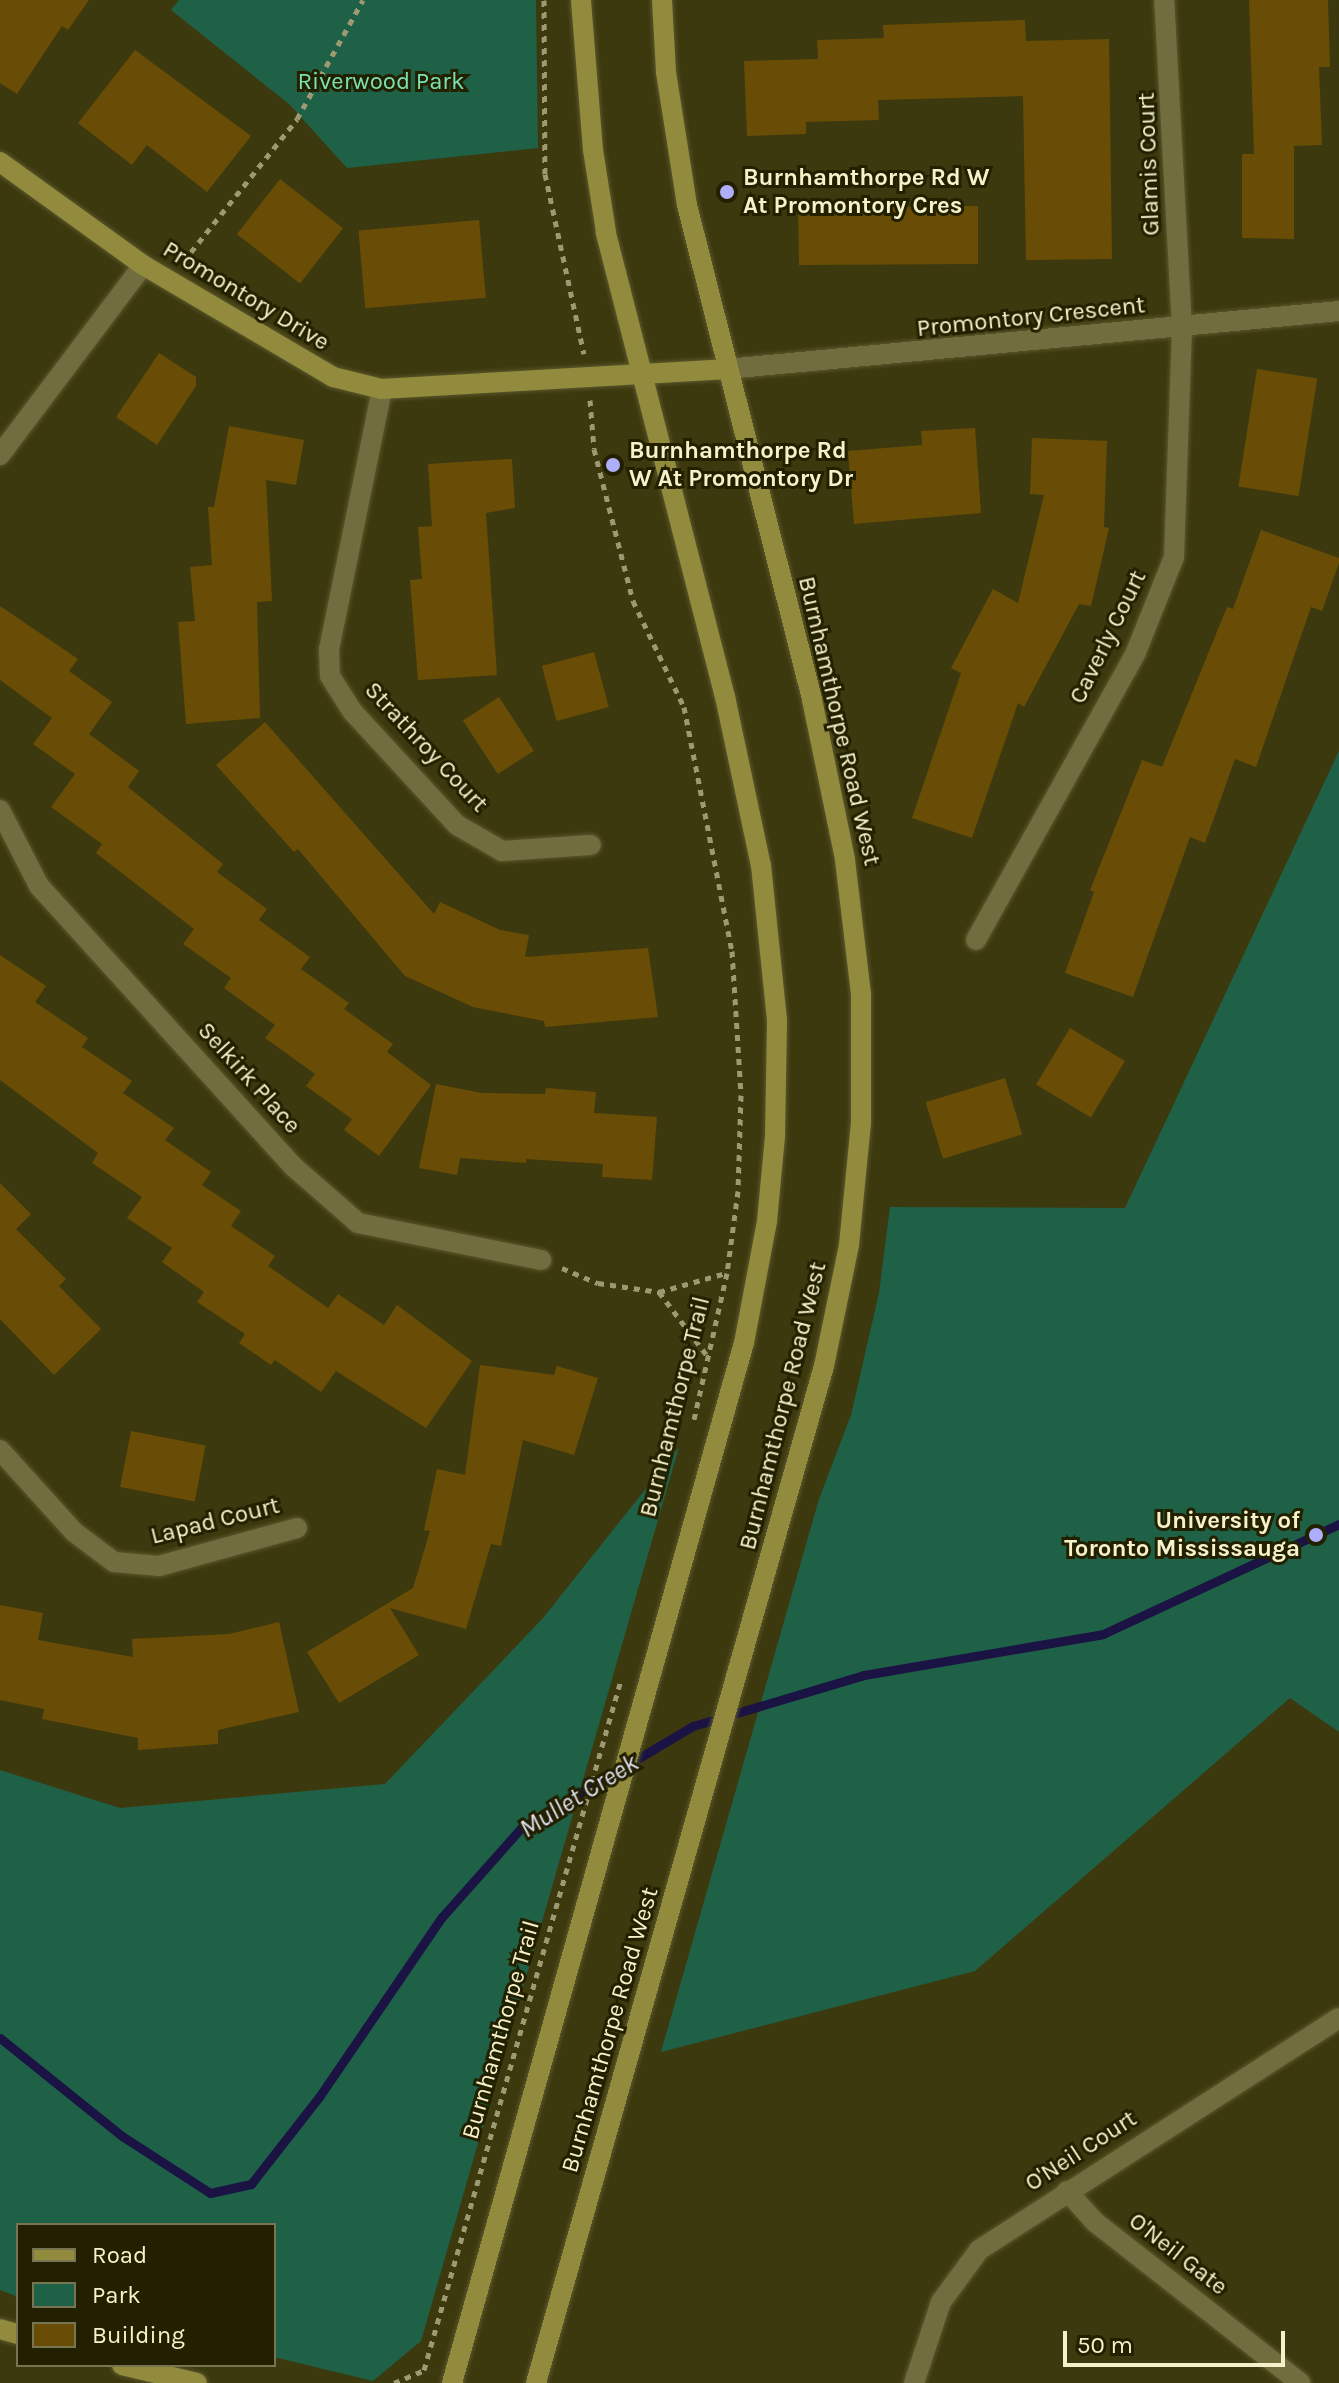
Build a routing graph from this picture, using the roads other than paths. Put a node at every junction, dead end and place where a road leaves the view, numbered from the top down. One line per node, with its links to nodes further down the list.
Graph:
1 (581, 0): 9 (main road)
2 (662, 0): 8 (main road, Burnhamthorpe Road West)
3 (1164, 0): 7 (street, Glamis Court)
4 (0, 162): 5 (main road, Promontory Drive)
5 (143, 265): 10 (main road, Promontory Drive); 11 (street)
6 (1339, 311): 7 (street, Promontory Crescent)
7 (1182, 328): 8 (street, Promontory Crescent); 14 (street, Caverly Court)
8 (727, 369): 9 (main road, Promontory Drive); 23 (main road, Burnhamthorpe Road West)
9 (640, 373): 10 (main road, Promontory Drive); 22 (main road)
10 (382, 389): 13 (street, Strathroy Court)
11 (0, 455)
12 (0, 810): 15 (street, Selkirk Place)
13 (591, 845)
14 (976, 940)
15 (541, 1260)
16 (0, 1450): 17 (street, Lapad Court)
17 (297, 1528)
18 (1339, 2018): 19 (street, O'Neil Court)
19 (1067, 2191): 24 (street, O'Neil Court); 25 (street, O'Neil Gate)
20 (130, 2367): 21 (main road)
21 (197, 2383)
22 (452, 2383)
23 (536, 2383)
24 (914, 2383)
25 (1300, 2383)

